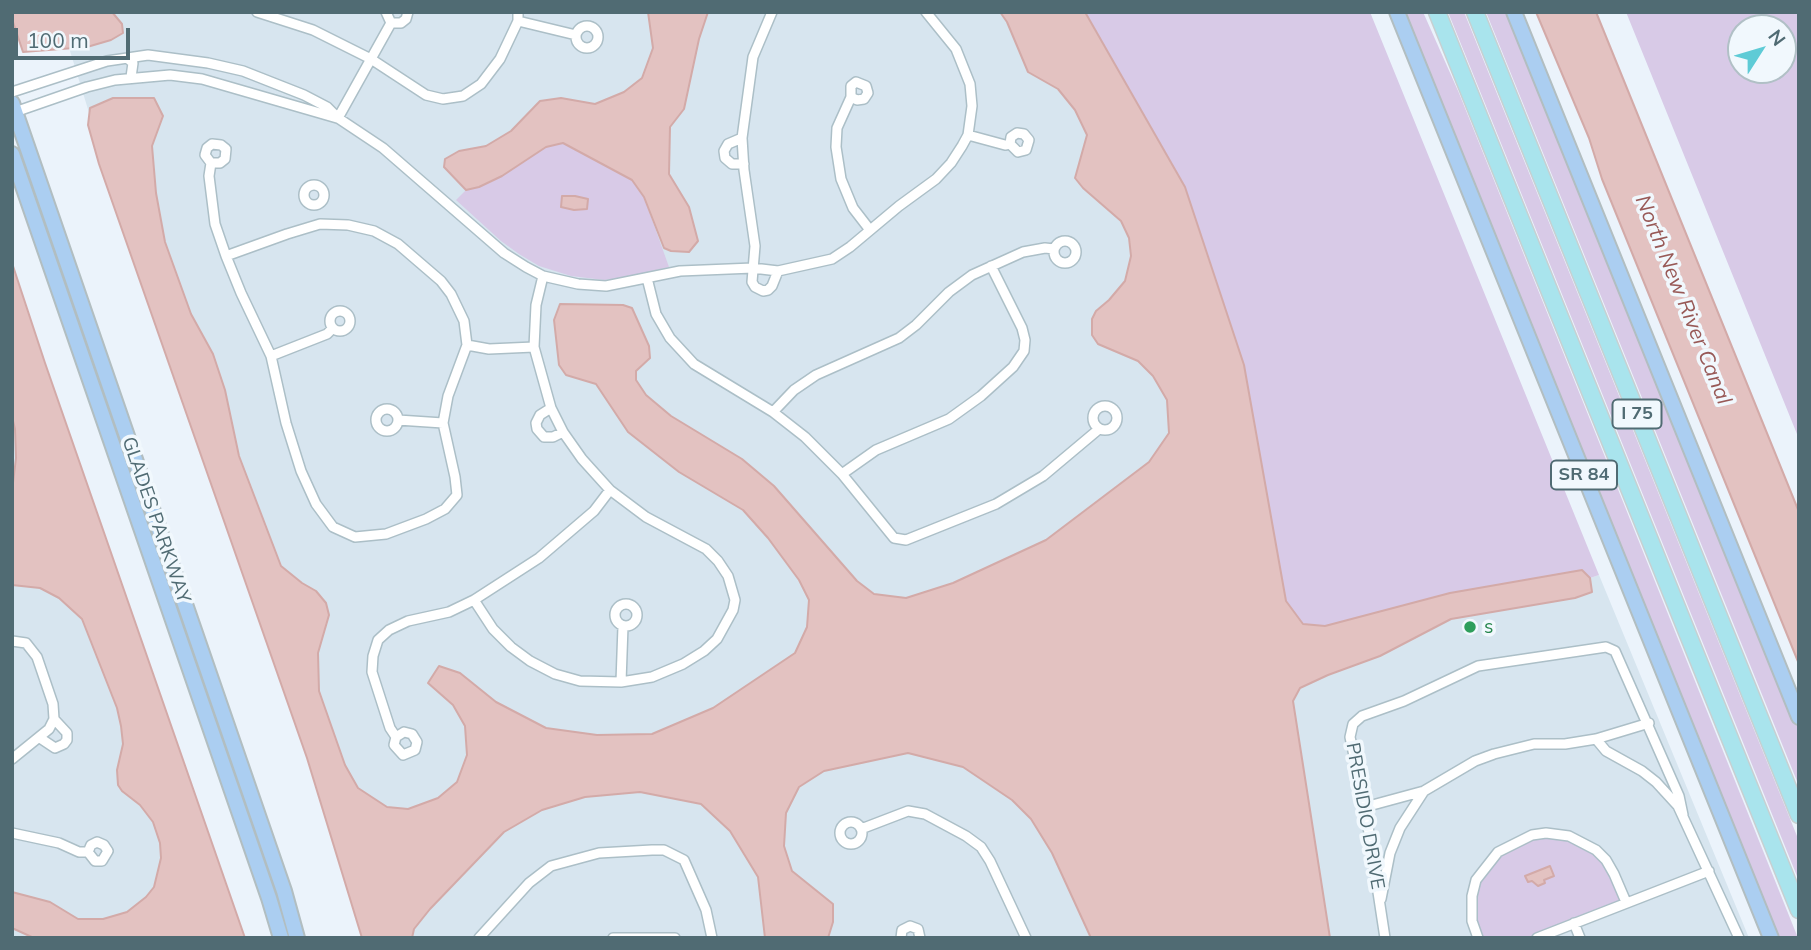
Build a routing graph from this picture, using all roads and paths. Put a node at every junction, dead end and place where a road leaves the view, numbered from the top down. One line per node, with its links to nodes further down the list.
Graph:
1 (257, 12): 15 (street)
2 (386, 12): 11 (street)
3 (408, 12): 11 (street)
4 (772, 12): 23 (street)
5 (926, 12): 22 (street)
6 (1397, 12): 93 (main road, SR 84)
7 (1437, 12): 75 (highway, I 75)
8 (1475, 12): 66 (highway, I 75)
9 (1514, 12): 54 (main road)
10 (518, 17): 12 (street); 15 (street)
11 (391, 23): 15 (street)
12 (576, 35)
13 (171, 57): 14 (street); 16 (street); 21 (street)
14 (127, 58): 17 (street); 18 (street)
15 (371, 59): 21 (street)
16 (170, 75): 17 (street); 21 (street)
17 (131, 77): 20 (street)
18 (12, 92)
19 (851, 97): 30 (street)
20 (13, 109): 79 (main road, GLADES PARKWAY)
21 (338, 118): 36 (street)
22 (968, 135): 24 (street); 30 (street)
23 (743, 138): 27 (street); 27 (street)
24 (1010, 145)
25 (12, 153): 78 (main road, GLADES PARKWAY)
26 (211, 163): 32 (street)
27 (744, 164): 34 (street)
28 (316, 205): 29 (street)
29 (320, 224): 32 (street); 39 (street)
30 (870, 230): 35 (street)
31 (1054, 249): 33 (street)
32 (226, 256): 41 (street)
33 (991, 266): 43 (street); 48 (street)
34 (753, 268): 35 (street); 35 (street); 37 (street)
35 (778, 271)
36 (543, 276): 37 (street); 40 (street)
37 (647, 278): 43 (street)
38 (333, 328): 41 (street)
39 (467, 345): 40 (street); 45 (street)
40 (534, 347): 42 (street)
41 (271, 356): 45 (street)
42 (551, 408): 47 (street); 47 (street)
43 (773, 412): 48 (street)
44 (398, 420): 45 (street)
45 (443, 423)
46 (1099, 429): 48 (street)
47 (563, 432): 49 (street)
48 (842, 474)
49 (610, 490): 50 (street); 53 (street)
50 (474, 600): 53 (street); 57 (street)
51 (623, 626): 53 (street)
52 (12, 641): 55 (street)
53 (621, 682)
54 (1799, 717)
55 (54, 719): 58 (street); 58 (street)
56 (1649, 723): 59 (street); 61 (street, PRESIDIO DRIVE); 64 (street, PRESIDIO DRIVE)
57 (396, 737)
58 (40, 738): 60 (street)
59 (1596, 739): 62 (street); 63 (street)
60 (13, 755)
61 (1667, 769): 62 (street); 65 (street, PRESIDIO DRIVE)
62 (1656, 782): 65 (street)
63 (1423, 791): 64 (street); 70 (street)
64 (1365, 807): 71 (street, PRESIDIO DRIVE)
65 (1680, 811): 72 (street, PRESIDIO DRIVE)
66 (1799, 815)
67 (861, 829): 86 (street)
68 (12, 833): 69 (street)
69 (88, 852)
70 (1391, 853): 71 (street); 73 (street)
71 (1374, 859): 73 (street, PRESIDIO DRIVE)
72 (1709, 871): 74 (street); 92 (street, PRESIDIO DRIVE)
73 (1380, 901): 87 (street, PRESIDIO DRIVE)
74 (1626, 902): 76 (street); 88 (street)
75 (1799, 910)
76 (1574, 923): 77 (street); 91 (street)
77 (1561, 928): 89 (street); 90 (street)
78 (281, 938)
79 (297, 938)
80 (479, 938): 83 (street)
81 (613, 938): 82 (street)
82 (675, 938)
83 (712, 938)
84 (901, 938): 85 (street)
85 (920, 938)
86 (1027, 938)
87 (1385, 938)
88 (1478, 938)
89 (1537, 938)
90 (1565, 938)
91 (1580, 938)
92 (1739, 938)
93 (1771, 938)

